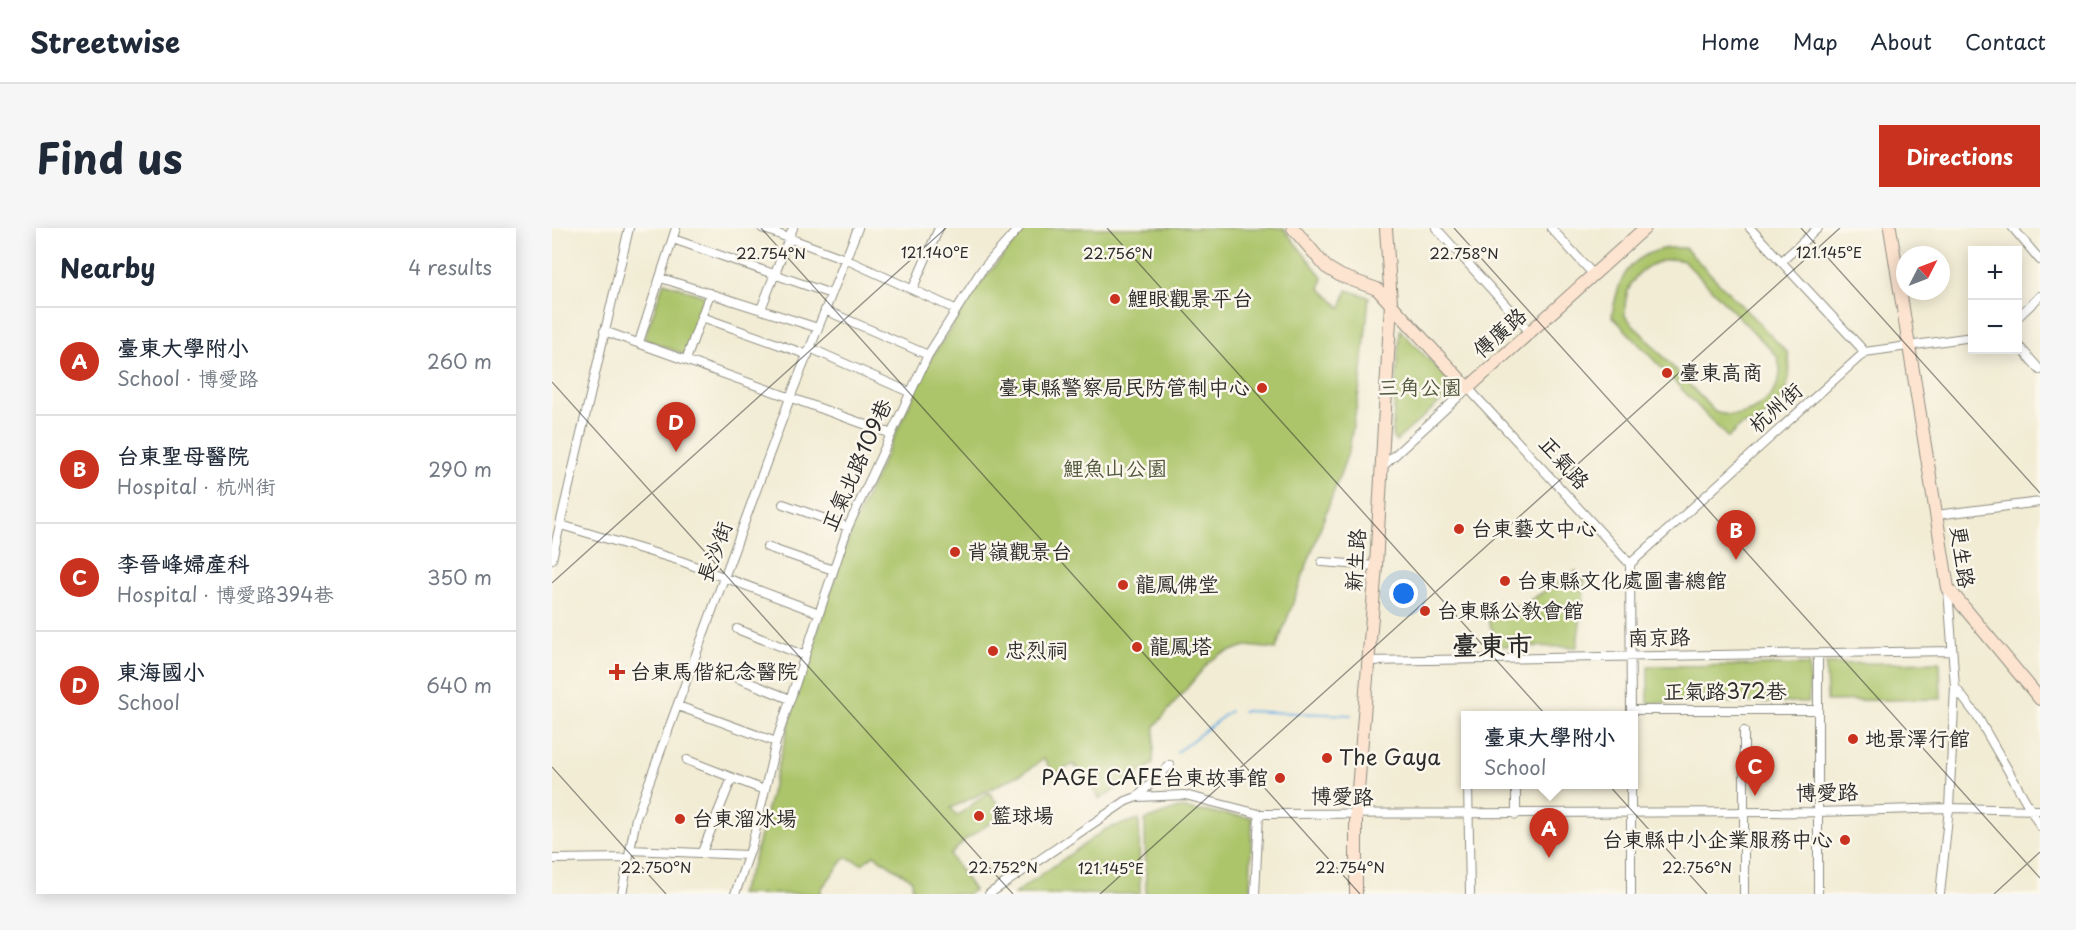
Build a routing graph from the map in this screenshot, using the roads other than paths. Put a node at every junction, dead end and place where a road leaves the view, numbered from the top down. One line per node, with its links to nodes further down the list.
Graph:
1 (629, 228): 36 (street)
2 (676, 228): 17 (street)
3 (762, 228): 18 (street)
4 (793, 228): 18 (street)
5 (858, 228): 19 (street, 長沙街)
6 (939, 228): 25 (street)
7 (1019, 228): 31 (street, 正氣北路109巷)
8 (1293, 228): 29 (street, 正氣路)
9 (1386, 228): 29 (street, 新生路)
10 (1436, 228): 37 (street)
11 (1551, 228): 23 (street)
12 (1645, 228): 23 (street, 傳廣路)
13 (1750, 228): 21 (street)
14 (1818, 228): 21 (street)
15 (1890, 228): 40 (street, 更生路)
16 (2013, 228): 20 (street)
17 (673, 239): 22 (street); 24 (street)
18 (789, 239): 19 (street); 22 (street)
19 (845, 259): 25 (street); 27 (street, 長沙街)
20 (2040, 260)
21 (1782, 261): 43 (street)
22 (776, 274): 27 (street); 30 (street)
23 (1593, 274): 37 (street, 傳廣路)
24 (661, 278): 26 (street); 39 (street)
25 (913, 288): 31 (street)
26 (710, 293): 30 (street); 34 (street)
27 (831, 294): 32 (street, 長沙街)
28 (2040, 296): 33 (street)
29 (1391, 303): 47 (street, 正氣路); 51 (street, 新生路)
30 (761, 309): 35 (street)
31 (955, 309): 44 (street, 正氣北路109巷)
32 (825, 310): 35 (street, 長沙街); 44 (street)
33 (2022, 313)
34 (702, 317): 42 (street); 45 (street)
35 (818, 328): 42 (street, 長沙街)
36 (604, 332): 39 (street); 55 (street)
37 (1530, 332): 47 (street, 傳廣路)
38 (1968, 338): 40 (street)
39 (639, 342): 45 (street)
40 (1909, 347): 43 (street); 54 (street, 更生路)
41 (2022, 350): 46 (street)
42 (809, 351): 48 (street); 49 (street, 長沙街)
43 (1865, 352): 60 (street, 杭州街)
44 (928, 355): 48 (street, 正氣北路109巷)
45 (686, 360): 49 (street)
46 (2040, 370)
47 (1468, 387): 51 (street, 傳廣路); 60 (street, 正氣路)
48 (909, 392): 50 (street, 正氣北路109巷)
49 (790, 398): 50 (street); 63 (street, 長沙街)
50 (889, 433): 56 (street, 正氣北路109巷)
51 (1382, 466): 61 (street, 新生路)
52 (2040, 502): 54 (street)
53 (783, 504): 56 (street)
54 (1936, 515): 64 (street, 更生路)
55 (561, 525): 58 (street); 63 (street)
56 (848, 527): 62 (street, 正氣北路109巷)
57 (767, 547): 62 (street)
58 (552, 559)
59 (1322, 562): 61 (street)
60 (1630, 564): 70 (street)
61 (1376, 566): 71 (street, 新生路)
62 (833, 570): 65 (street, 正氣北路109巷)
63 (725, 576): 65 (street); 76 (street, 長沙街)
64 (1948, 588): 67 (street, 更生路); 75 (street)
65 (819, 613): 69 (street, 正氣北路109巷)
66 (737, 629): 69 (street)
67 (1952, 651): 68 (street, 南京路); 73 (street, 更生路)
68 (1818, 654): 70 (street, 南京路); 77 (street)
69 (805, 656): 74 (street, 正氣北路109巷)
70 (1632, 657): 71 (street, 南京路); 78 (street)
71 (1367, 661): 97 (street, 新生路)
72 (720, 671): 74 (street)
73 (1955, 687): 90 (street, 更生路); 91 (street)
74 (790, 699): 81 (street, 正氣北路109巷)
75 (2040, 699)
76 (678, 706): 81 (street); 101 (street, 長沙街)
77 (1818, 710): 79 (street, 正氣路372巷); 92 (street)
78 (1631, 711)
79 (1638, 713)
80 (1744, 731): 93 (street)
81 (776, 742): 88 (street, 正氣北路109巷)
82 (687, 760): 84 (street)
83 (1170, 765): 89 (street)
84 (732, 778): 88 (street); 100 (street)
85 (1468, 789): 95 (street)
86 (1516, 789): 98 (street)
87 (1631, 789): 96 (street)
88 (764, 790): 102 (street, 正氣北路109巷)
89 (1137, 797): 94 (street, 博愛路); 106 (street)
90 (1949, 808): 91 (street, 博愛路); 92 (street, 博愛路); 113 (street, 更生路)
91 (2036, 810): 99 (street)
92 (1818, 812): 93 (street, 博愛路); 112 (street)
93 (1744, 813): 96 (street, 博愛路); 111 (street)
94 (1259, 814): 97 (street, 博愛路); 107 (street)
95 (1469, 814): 97 (street, 博愛路); 98 (street, 博愛路); 109 (street)
96 (1631, 814): 98 (street, 博愛路); 110 (street)
97 (1356, 815): 108 (street, 新生路)
98 (1516, 815)
99 (2040, 826)
100 (702, 852): 101 (street); 102 (street)
101 (629, 854): 103 (street); 104 (street, 長沙街)
102 (747, 855): 105 (street, 正氣北路109巷)
103 (552, 859)
104 (622, 894)
105 (735, 894)
106 (989, 894)
107 (1254, 894)
108 (1356, 894)
109 (1470, 894)
110 (1631, 894)
111 (1744, 894)
112 (1818, 894)
113 (1940, 894)

